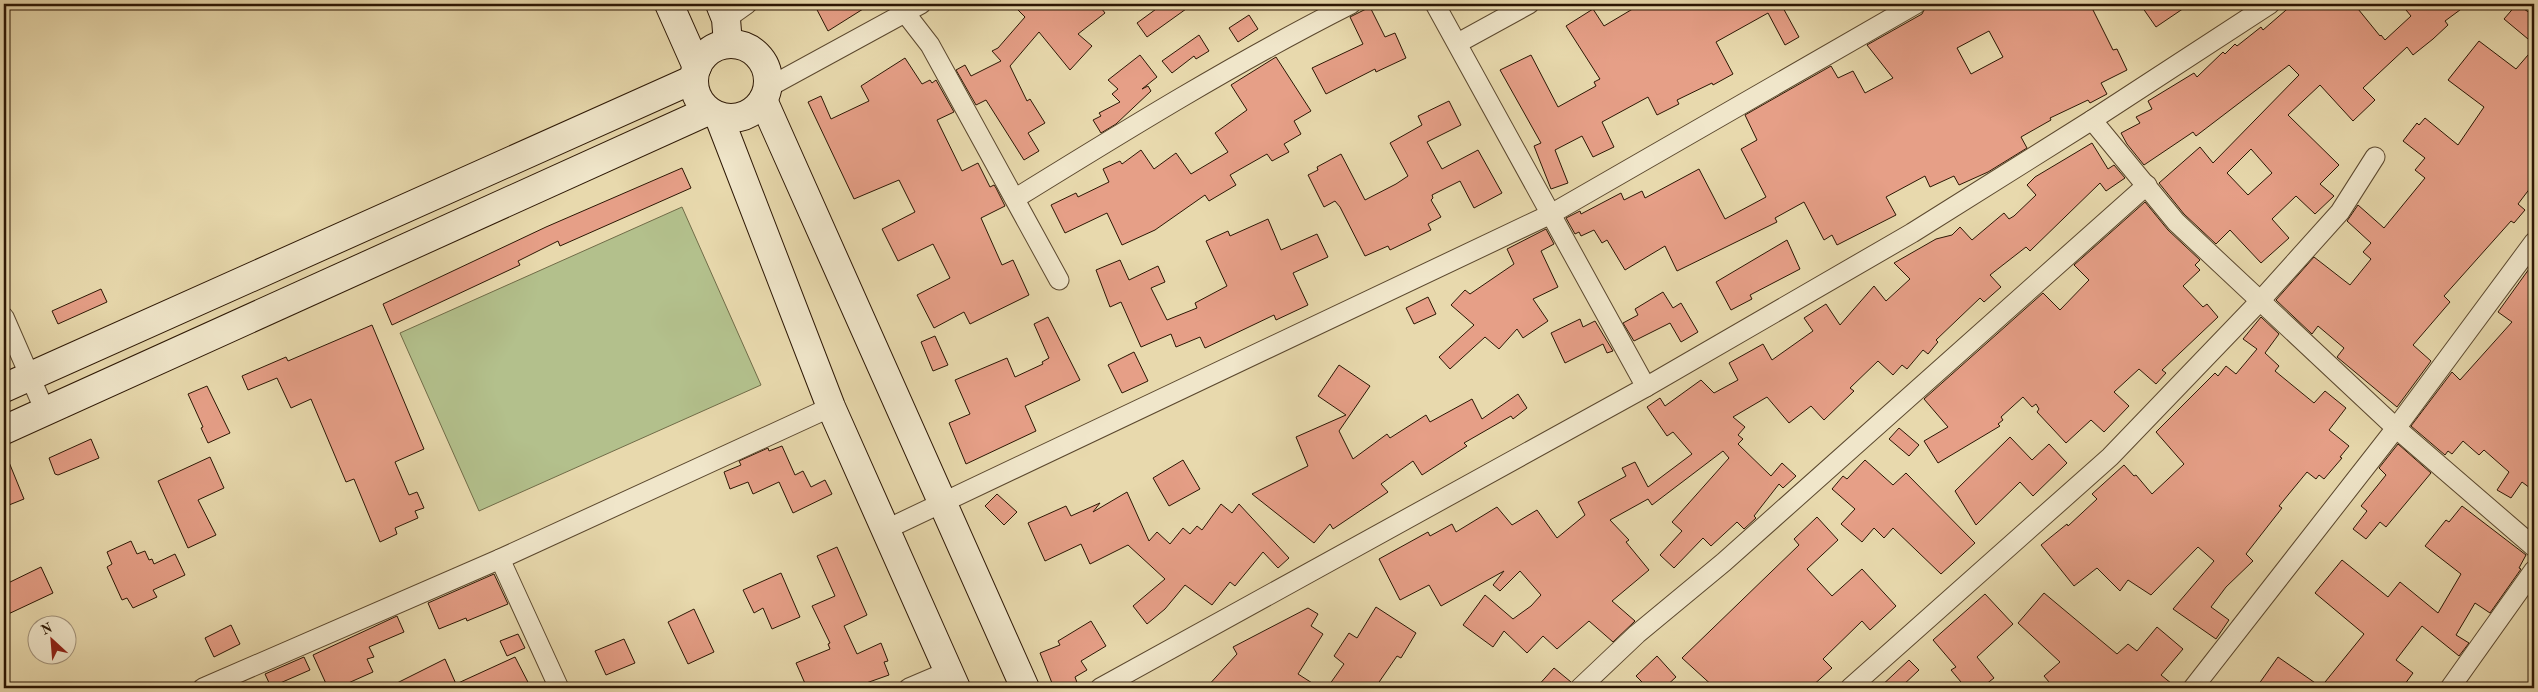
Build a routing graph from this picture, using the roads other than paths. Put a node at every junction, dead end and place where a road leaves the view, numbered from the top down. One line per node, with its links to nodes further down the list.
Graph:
1 (670, 4): 10 (main road)
2 (1351, 4): 16 (street)
3 (1434, 4): 9 (street)
4 (1530, 4): 9 (street)
5 (1916, 4): 17 (street)
6 (2270, 4): 13 (street)
7 (913, 9): 11 (street); 16 (street)
8 (731, 18): 10 (main road); 11 (main road)
9 (1458, 43): 17 (street)
10 (695, 73): 12 (main road); 22 (main road)
11 (765, 94): 12 (main road); 29 (main road)
12 (714, 114): 25 (main road); 26 (main road)
13 (2092, 120): 15 (street); 23 (street)
14 (2375, 157): 20 (street)
15 (2147, 185): 20 (street); 40 (street)
16 (1016, 198): 19 (street)
17 (1551, 214): 23 (street); 29 (street)
18 (2534, 242): 27 (street)
19 (1059, 280)
20 (2260, 301): 27 (street); 41 (street)
21 (4, 317): 22 (street)
22 (30, 376): 24 (main road); 26 (street)
23 (1646, 386): 39 (street)
24 (4, 388)
25 (831, 407): 30 (main road); 32 (street)
26 (45, 411): 28 (main road)
27 (2396, 428): 31 (street); 42 (street)
28 (4, 430)
29 (943, 503): 30 (street); 38 (main road)
30 (887, 529): 34 (main road)
31 (2534, 547)
32 (500, 559): 35 (street); 36 (street)
33 (2534, 570): 43 (street)
34 (952, 680): 37 (street)
35 (202, 688)
36 (559, 688)
37 (909, 688)
38 (1025, 688)
39 (1100, 688)
40 (1580, 688)
41 (1850, 688)
42 (2193, 688)
43 (2450, 688)

